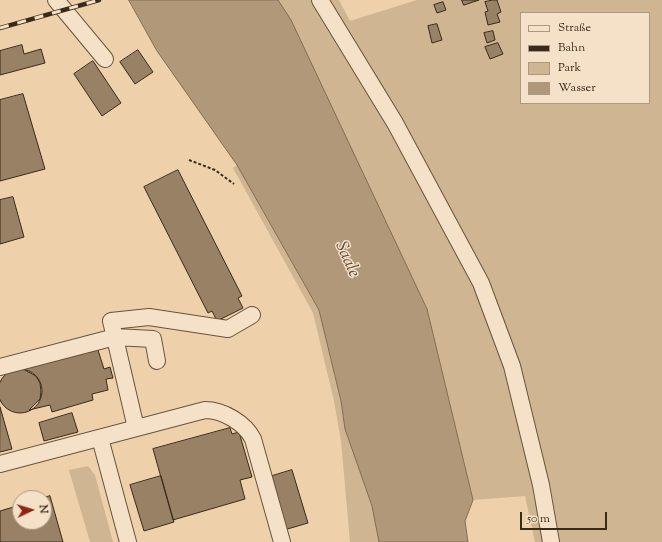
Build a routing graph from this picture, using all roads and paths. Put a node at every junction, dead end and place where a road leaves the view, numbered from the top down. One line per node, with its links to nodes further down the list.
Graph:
1 (56, 0): 3 (street)
2 (320, 0): 15 (street)
3 (105, 59)
4 (189, 160): 5 (path)
5 (234, 184)
6 (252, 315): 7 (street)
7 (115, 337): 8 (street); 9 (street); 10 (street)
8 (157, 361)
9 (0, 367)
10 (136, 428): 11 (street); 14 (street)
11 (100, 438): 12 (street); 13 (street)
12 (0, 464)
13 (128, 542)
14 (282, 542)
15 (551, 542)

